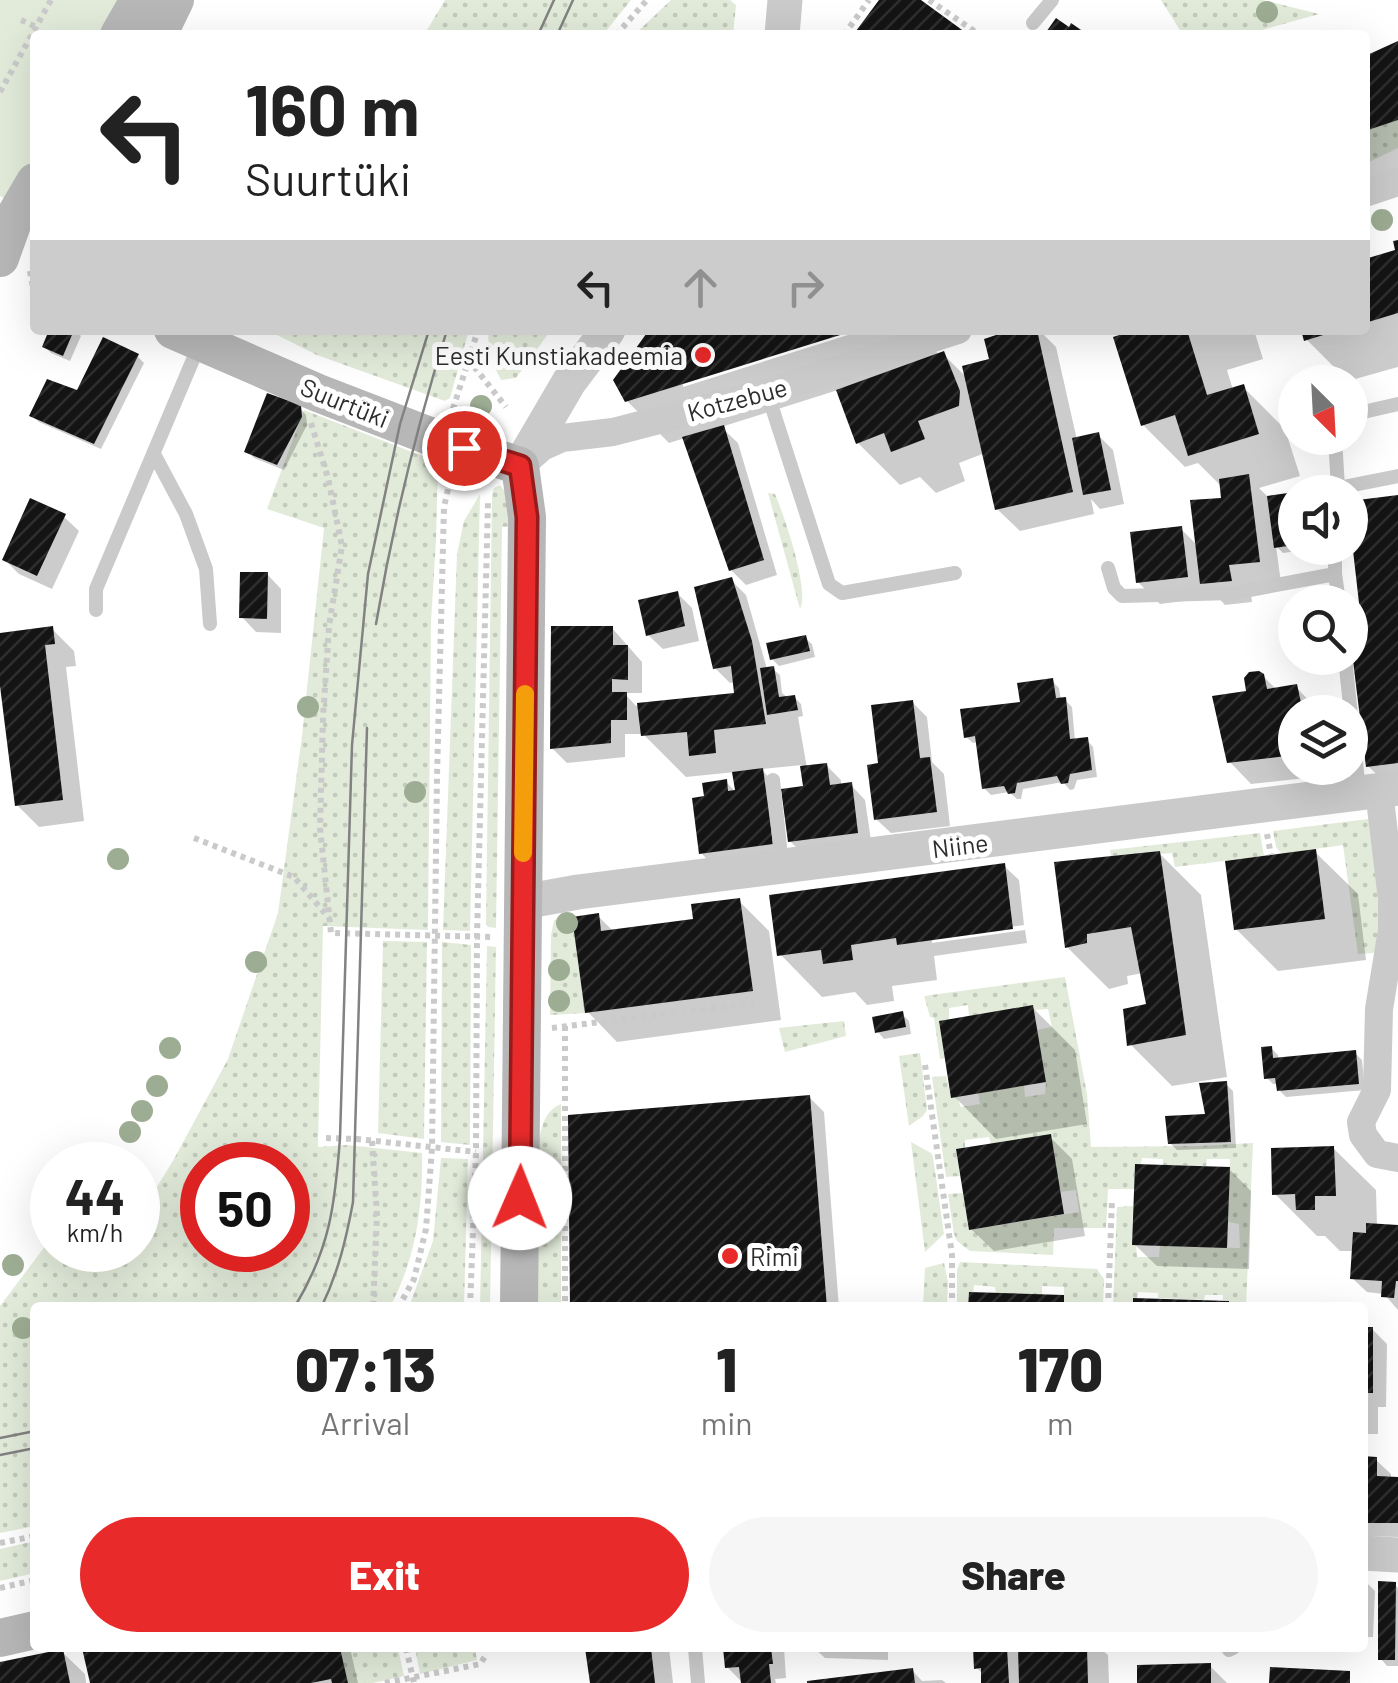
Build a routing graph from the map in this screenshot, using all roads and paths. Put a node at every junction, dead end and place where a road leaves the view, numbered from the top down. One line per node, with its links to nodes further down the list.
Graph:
1 (51, 0): 11 (path)
2 (140, 0): 12 (main road)
3 (175, 0): 13 (main road)
4 (647, 0): 14 (path)
5 (785, 0): 15 (street)
6 (869, 0): 16 (path)
7 (929, 0): 17 (path)
8 (1052, 0): 10 (lane)
9 (21, 20): 11 (path)
10 (1033, 23)
11 (36, 28)
12 (123, 30)
13 (160, 30)
14 (620, 30)
15 (782, 30)
16 (848, 30)
17 (973, 30)
18 (30, 39): 19 (path)
19 (0, 92)
20 (1398, 182): 22 (street)
21 (30, 190): 23 (main road)
22 (1370, 192)
23 (1, 253)
24 (476, 335): 28 (path)
25 (604, 335): 36 (street)
26 (943, 335): 29 (street, Kotzebue)
27 (186, 336): 35 (lane); 36 (main road, Suurtüki)
28 (468, 359): 31 (path); 32 (path)
29 (767, 392): 36 (street, Kotzebue); 41 (lane)
30 (1398, 404): 33 (lane)
31 (506, 407)
32 (452, 410)
33 (1368, 411)
34 (309, 415): 53 (path)
35 (154, 454): 44 (lane); 45 (lane)
36 (487, 461): 54 (main road); 55 (path); 56 (path)
37 (1398, 476): 38 (lane)
38 (1368, 483)
39 (1336, 565): 42 (lane)
40 (1108, 568): 42 (lane)
41 (956, 573)
42 (1336, 574): 43 (lane)
43 (1337, 585)
44 (96, 610)
45 (210, 624)
46 (1349, 675): 48 (lane)
47 (772, 780): 52 (lane)
48 (1379, 791): 52 (street, Niine); 65 (street)
49 (1266, 828): 51 (path)
50 (194, 838): 53 (path)
51 (1271, 855)
52 (782, 866): 54 (street, Niine)
53 (329, 919): 55 (path)
54 (522, 920): 56 (path); 70 (main road)
55 (434, 936): 56 (path); 63 (path)
56 (477, 936): 64 (path)
57 (754, 1003): 58 (path)
58 (565, 1026): 59 (path); 71 (path)
59 (544, 1029)
60 (925, 1065): 72 (path)
61 (326, 1138): 62 (path)
62 (372, 1141): 63 (path); 67 (path)
63 (432, 1148): 64 (path); 68 (path)
64 (476, 1152): 69 (path)
65 (1398, 1158)
66 (1112, 1199): 73 (path)
67 (373, 1302)
68 (401, 1302)
69 (470, 1302)
70 (519, 1302)
71 (565, 1302)
72 (952, 1302)
73 (1108, 1302)
74 (30, 1537): 75 (path)
75 (0, 1543)
76 (1368, 1554): 77 (street)
77 (1398, 1555)
78 (30, 1581): 79 (path)
79 (0, 1588)
80 (30, 1631): 81 (main road)
81 (0, 1638)
82 (407, 1652): 85 (path)
83 (695, 1652): 87 (lane)
84 (486, 1654): 85 (path)
85 (413, 1680): 86 (path)
86 (385, 1683)
87 (698, 1683)

